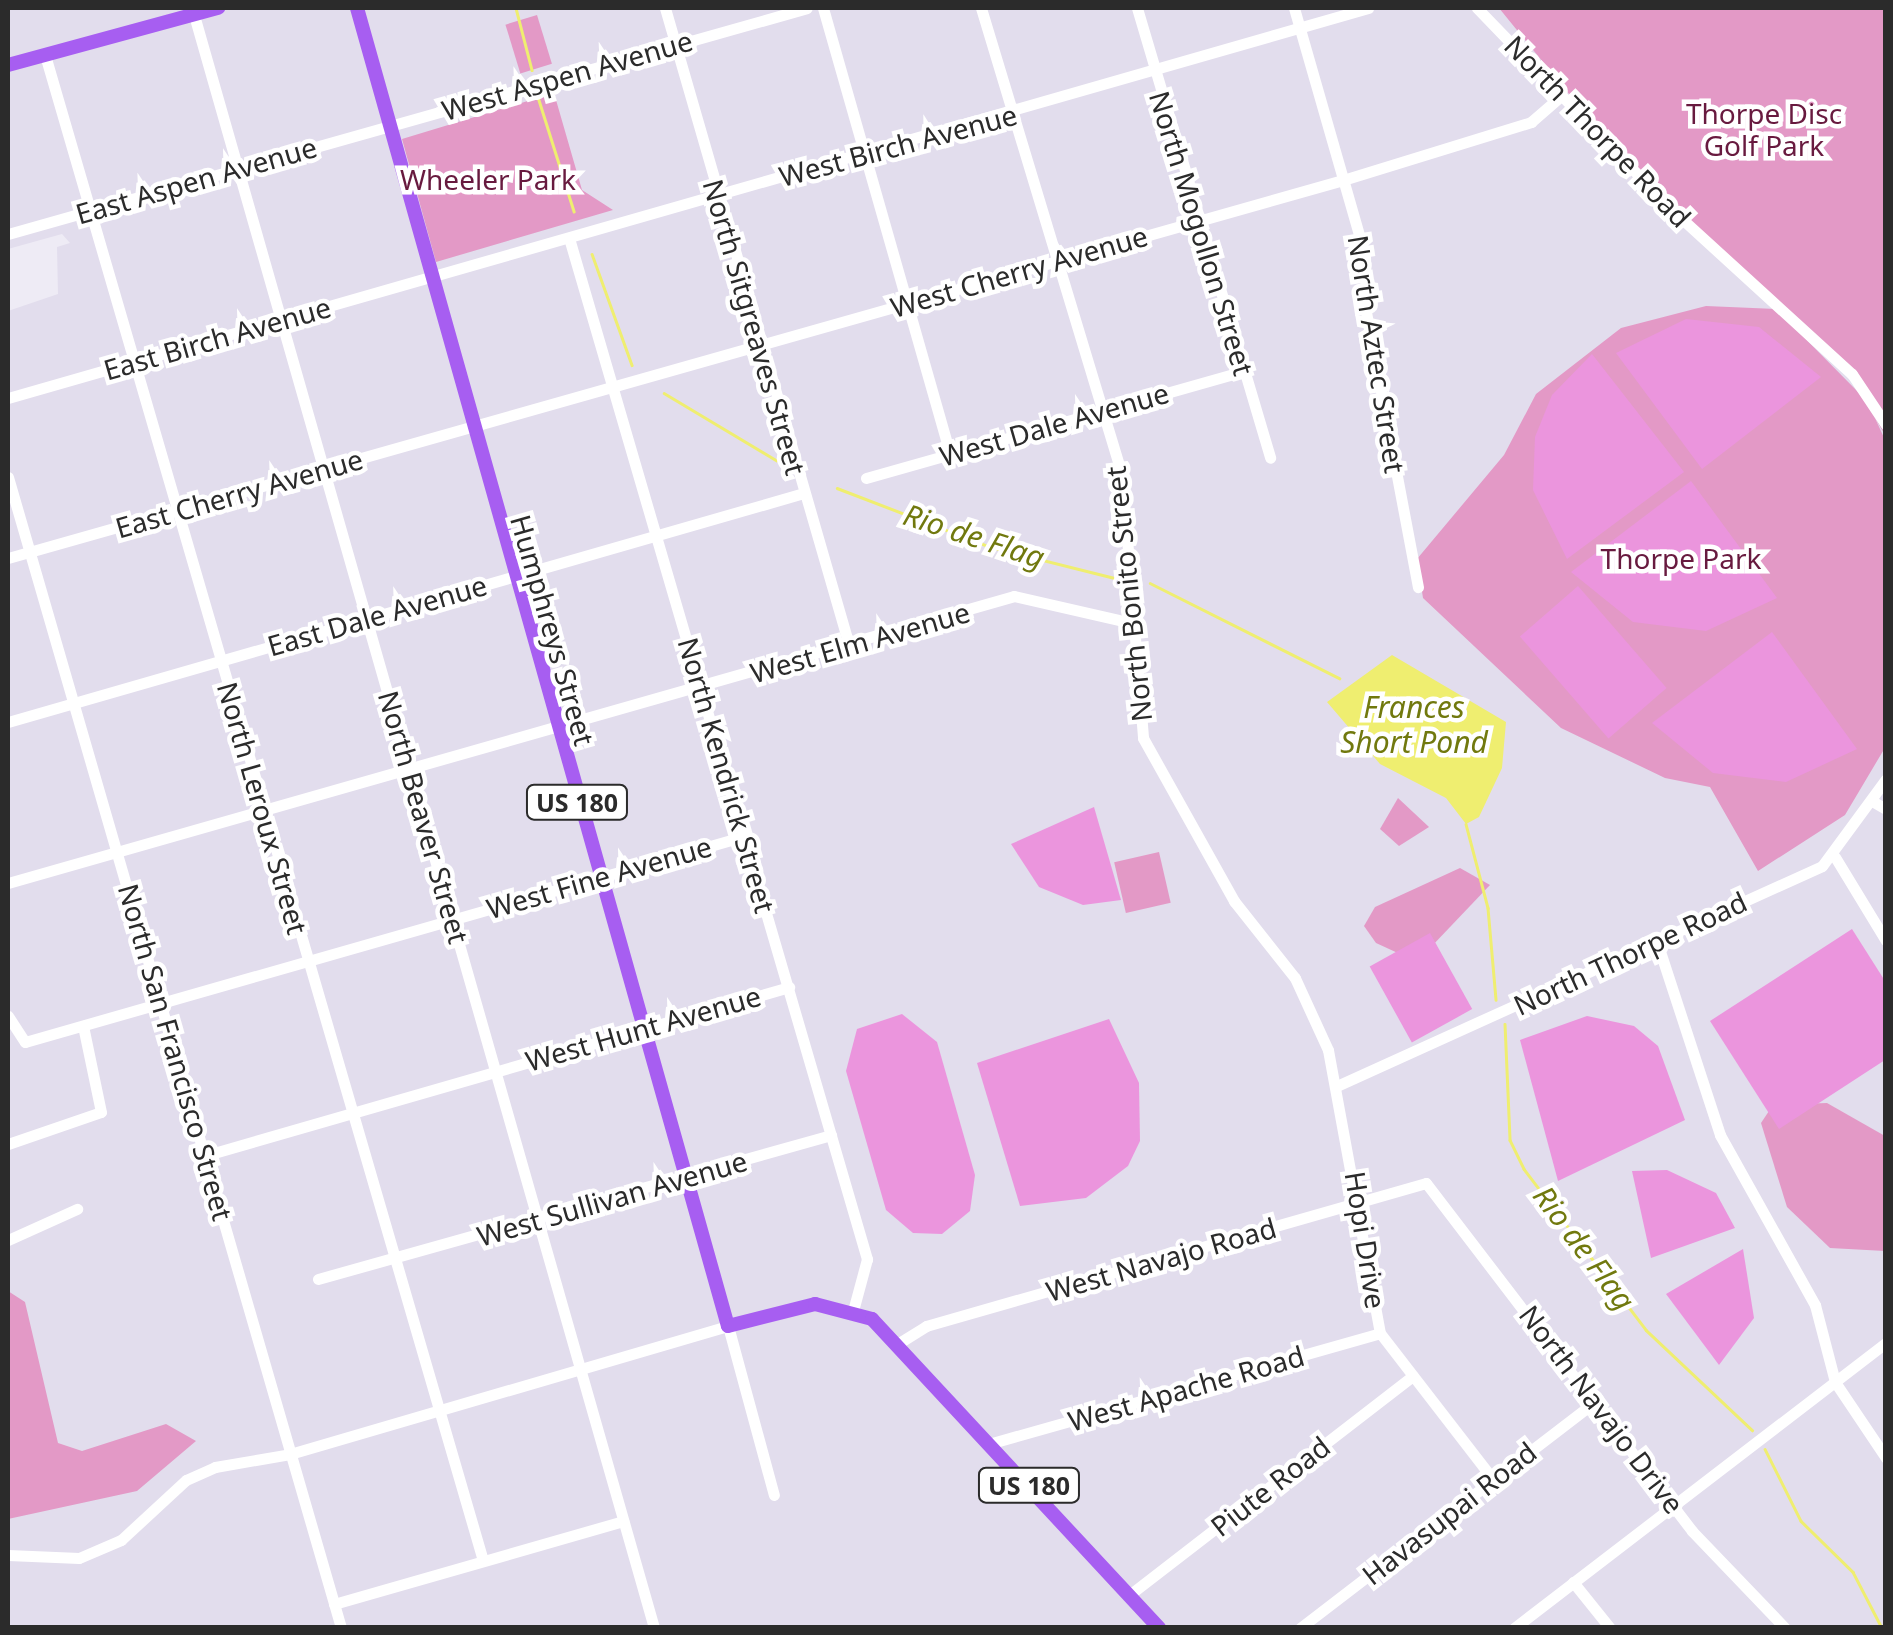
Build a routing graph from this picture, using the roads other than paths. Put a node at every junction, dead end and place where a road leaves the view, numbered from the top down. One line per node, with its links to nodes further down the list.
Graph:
1 (218, 8): 11 (main road)
2 (357, 8): 19 (main road, Humphreys Street / US 180)
3 (665, 8): 13 (street, North Sitgreaves Street)
4 (807, 8): 13 (street, West Aspen Avenue)
5 (823, 8): 20 (street)
6 (980, 8): 18 (street, North Bonito Street)
7 (1137, 8): 16 (street, North Mogollon Street)
8 (1294, 8): 12 (street, North Aztec Street)
9 (1368, 8): 12 (street, West Birch Avenue)
10 (1477, 8): 17 (street, North Thorpe Road)
11 (193, 11): 14 (main road); 21 (street, North Beaver Street)
12 (1300, 28): 16 (street, West Birch Avenue); 22 (street, North Aztec Street)
13 (676, 45): 19 (street, West Aspen Avenue); 23 (street, North Sitgreaves Street)
14 (45, 55): 15 (main road); 24 (street, North Leroux Street)
15 (8, 65)
16 (1154, 70): 18 (street, West Birch Avenue); 25 (street, North Mogollon Street)
17 (1560, 97): 22 (street, West Cherry Avenue); 38 (street, North Thorpe Road)
18 (1010, 116): 20 (street, West Birch Avenue); 28 (street, North Bonito Street)
19 (385, 126): 21 (street, East Aspen Avenue); 29 (main road, Humphreys Street / US 180)
20 (864, 154): 23 (street, West Birch Avenue); 30 (street)
21 (235, 169): 24 (street, East Aspen Avenue); 31 (street, North Beaver Street)
22 (1343, 180): 25 (street, West Cherry Avenue); 51 (street, North Aztec Street)
23 (716, 195): 27 (street, West Birch Avenue); 32 (street, North Sitgreaves Street)
24 (90, 211): 26 (street, East Aspen Avenue); 33 (street, North Leroux Street)
25 (1198, 221): 28 (street, West Cherry Avenue); 34 (street, North Mogollon Street)
26 (8, 234)
27 (569, 238): 29 (street, West Birch Avenue); 35 (street, North Kendrick Street)
28 (1052, 261): 30 (street, West Cherry Avenue); 37 (street, North Bonito Street)
29 (426, 278): 31 (street, East Birch Avenue); 39 (main road, Humphreys Street / US 180)
30 (908, 303): 32 (street, West Cherry Avenue); 40 (street)
31 (280, 320): 33 (street, East Birch Avenue); 42 (street, North Beaver Street)
32 (761, 345): 35 (street, West Cherry Avenue); 45 (street, North Sitgreaves Street)
33 (133, 362): 36 (street, East Birch Avenue); 46 (street, North Leroux Street)
34 (1243, 371): 37 (street, West Dale Avenue); 41 (street, North Mogollon Street)
35 (615, 388): 39 (street, West Cherry Avenue); 47 (street, North Kendrick Street)
36 (8, 398)
37 (1099, 412): 40 (street, West Dale Avenue); 53 (street, North Bonito Street)
38 (1886, 425)
39 (470, 427): 42 (street, East Cherry Avenue); 50 (main road, Humphreys Street / US 180)
40 (950, 454): 44 (street, West Dale Avenue)
41 (1270, 458)
42 (324, 468): 46 (street, East Cherry Avenue); 52 (street, North Beaver Street)
43 (8, 477): 48 (street, North San Francisco Street)
44 (866, 478)
45 (804, 493): 47 (street, East Dale Avenue); 54 (street, North Sitgreaves Street)
46 (176, 511): 48 (street, East Cherry Avenue); 55 (street, North Leroux Street)
47 (658, 540): 50 (street, East Dale Avenue); 56 (street, North Kendrick Street)
48 (30, 551): 49 (street, East Cherry Avenue); 57 (street, North San Francisco Street)
49 (8, 558)
50 (512, 577): 52 (street, East Dale Avenue); 59 (main road, Humphreys Street / US 180)
51 (1418, 587)
52 (366, 617): 55 (street, East Dale Avenue); 60 (street, North Beaver Street)
53 (1136, 624): 54 (street, West Elm Avenue); 80 (street, North Bonito Street)
54 (849, 645): 56 (street, West Elm Avenue)
55 (221, 658): 57 (street, East Dale Avenue); 64 (street, North Leroux Street)
56 (702, 687): 59 (street, West Elm Avenue); 65 (street, North Kendrick Street)
57 (76, 701): 58 (street, East Dale Avenue); 66 (street, North San Francisco Street)
58 (8, 722)
59 (554, 726): 60 (street, West Elm Avenue); 68 (main road, Humphreys Street / US 180)
60 (410, 768): 64 (street, West Elm Avenue); 70 (street, North Beaver Street)
61 (1886, 779): 62 (street)
62 (1872, 800): 63 (street); 67 (street)
63 (1886, 809)
64 (263, 810): 66 (street, West Elm Avenue); 73 (street, North Leroux Street)
65 (745, 836): 68 (street, West Fine Avenue); 74 (street, North Kendrick Street)
66 (118, 853): 69 (street, West Elm Avenue); 75 (street, North San Francisco Street)
67 (1834, 857): 71 (street, North Thorpe Road); 72 (street)
68 (598, 877): 70 (street, West Fine Avenue); 78 (main road, Humphreys Street / US 180)
69 (8, 884)
70 (452, 919): 73 (street, West Fine Avenue); 79 (street, North Beaver Street)
71 (1656, 939): 80 (street, North Thorpe Road); 100 (street)
72 (1886, 940)
73 (307, 962): 75 (street, West Fine Avenue); 81 (street, North Leroux Street)
74 (789, 987): 78 (street, West Hunt Avenue); 82 (street, North Kendrick Street)
75 (162, 1005): 77 (street, West Fine Avenue); 84 (street, North San Francisco Street)
76 (8, 1016): 77 (street, West Fine Avenue)
77 (82, 1026): 83 (street)
78 (642, 1029): 79 (street, West Hunt Avenue); 85 (main road, Humphreys Street / US 180)
79 (496, 1070): 81 (street, West Hunt Avenue); 89 (street, North Beaver Street)
80 (1339, 1085): 87 (street, Hopi Drive)
81 (350, 1111): 84 (street, West Hunt Avenue); 91 (street, North Leroux Street)
82 (831, 1136): 85 (street, West Sullivan Avenue); 93 (street, North Kendrick Street)
83 (8, 1144)
84 (207, 1155): 104 (street, North San Francisco Street)
85 (686, 1176): 89 (street, West Sullivan Avenue); 94 (main road, Humphreys Street / US 180)
86 (1426, 1183): 87 (street, West Navajo Road); 101 (street, North Navajo Drive)
87 (1362, 1202): 95 (street, Hopi Drive); 96 (street, West Navajo Road)
88 (77, 1209): 90 (street)
89 (539, 1220): 91 (street, West Sullivan Avenue); 98 (street, North Beaver Street)
90 (8, 1240)
91 (394, 1262): 92 (street, West Sullivan Avenue); 102 (street, North Leroux Street)
92 (318, 1278)
93 (853, 1312): 94 (main road, US 180); 96 (main road, US 180)
94 (728, 1326): 98 (street); 107 (street, Humphreys Street)
95 (1380, 1333): 99 (street, Hopi Drive); 103 (street, West Apache Road)
96 (899, 1343): 103 (main road, US 180)
97 (1886, 1343): 100 (street)
98 (584, 1372): 102 (street); 109 (street, North Beaver Street)
99 (1412, 1376): 106 (street, Hopi Drive); 113 (street, Piute Road)
100 (1835, 1382): 105 (street); 108 (street)
101 (1598, 1399): 106 (street, Havasupai Road); 108 (street, North Navajo Drive)
102 (438, 1412): 104 (street); 111 (street, North Leroux Street)
103 (992, 1443): 113 (main road, US 180)
104 (290, 1454): 110 (street); 114 (street, North San Francisco Street)
105 (1886, 1458)
106 (1492, 1478): 118 (street, Havasupai Road)
107 (774, 1496)
108 (1674, 1503): 112 (street); 121 (street, North Navajo Drive)
109 (623, 1521): 111 (street); 116 (street, North Beaver Street)
110 (8, 1555)
111 (483, 1561): 114 (street)
112 (1573, 1582): 119 (street); 120 (street)
113 (1128, 1596): 117 (main road, US 180)
114 (334, 1604): 115 (street, North San Francisco Street)
115 (341, 1628)
116 (654, 1628)
117 (1158, 1628)
118 (1300, 1628)
119 (1514, 1628)
120 (1610, 1628)
121 (1786, 1628)

